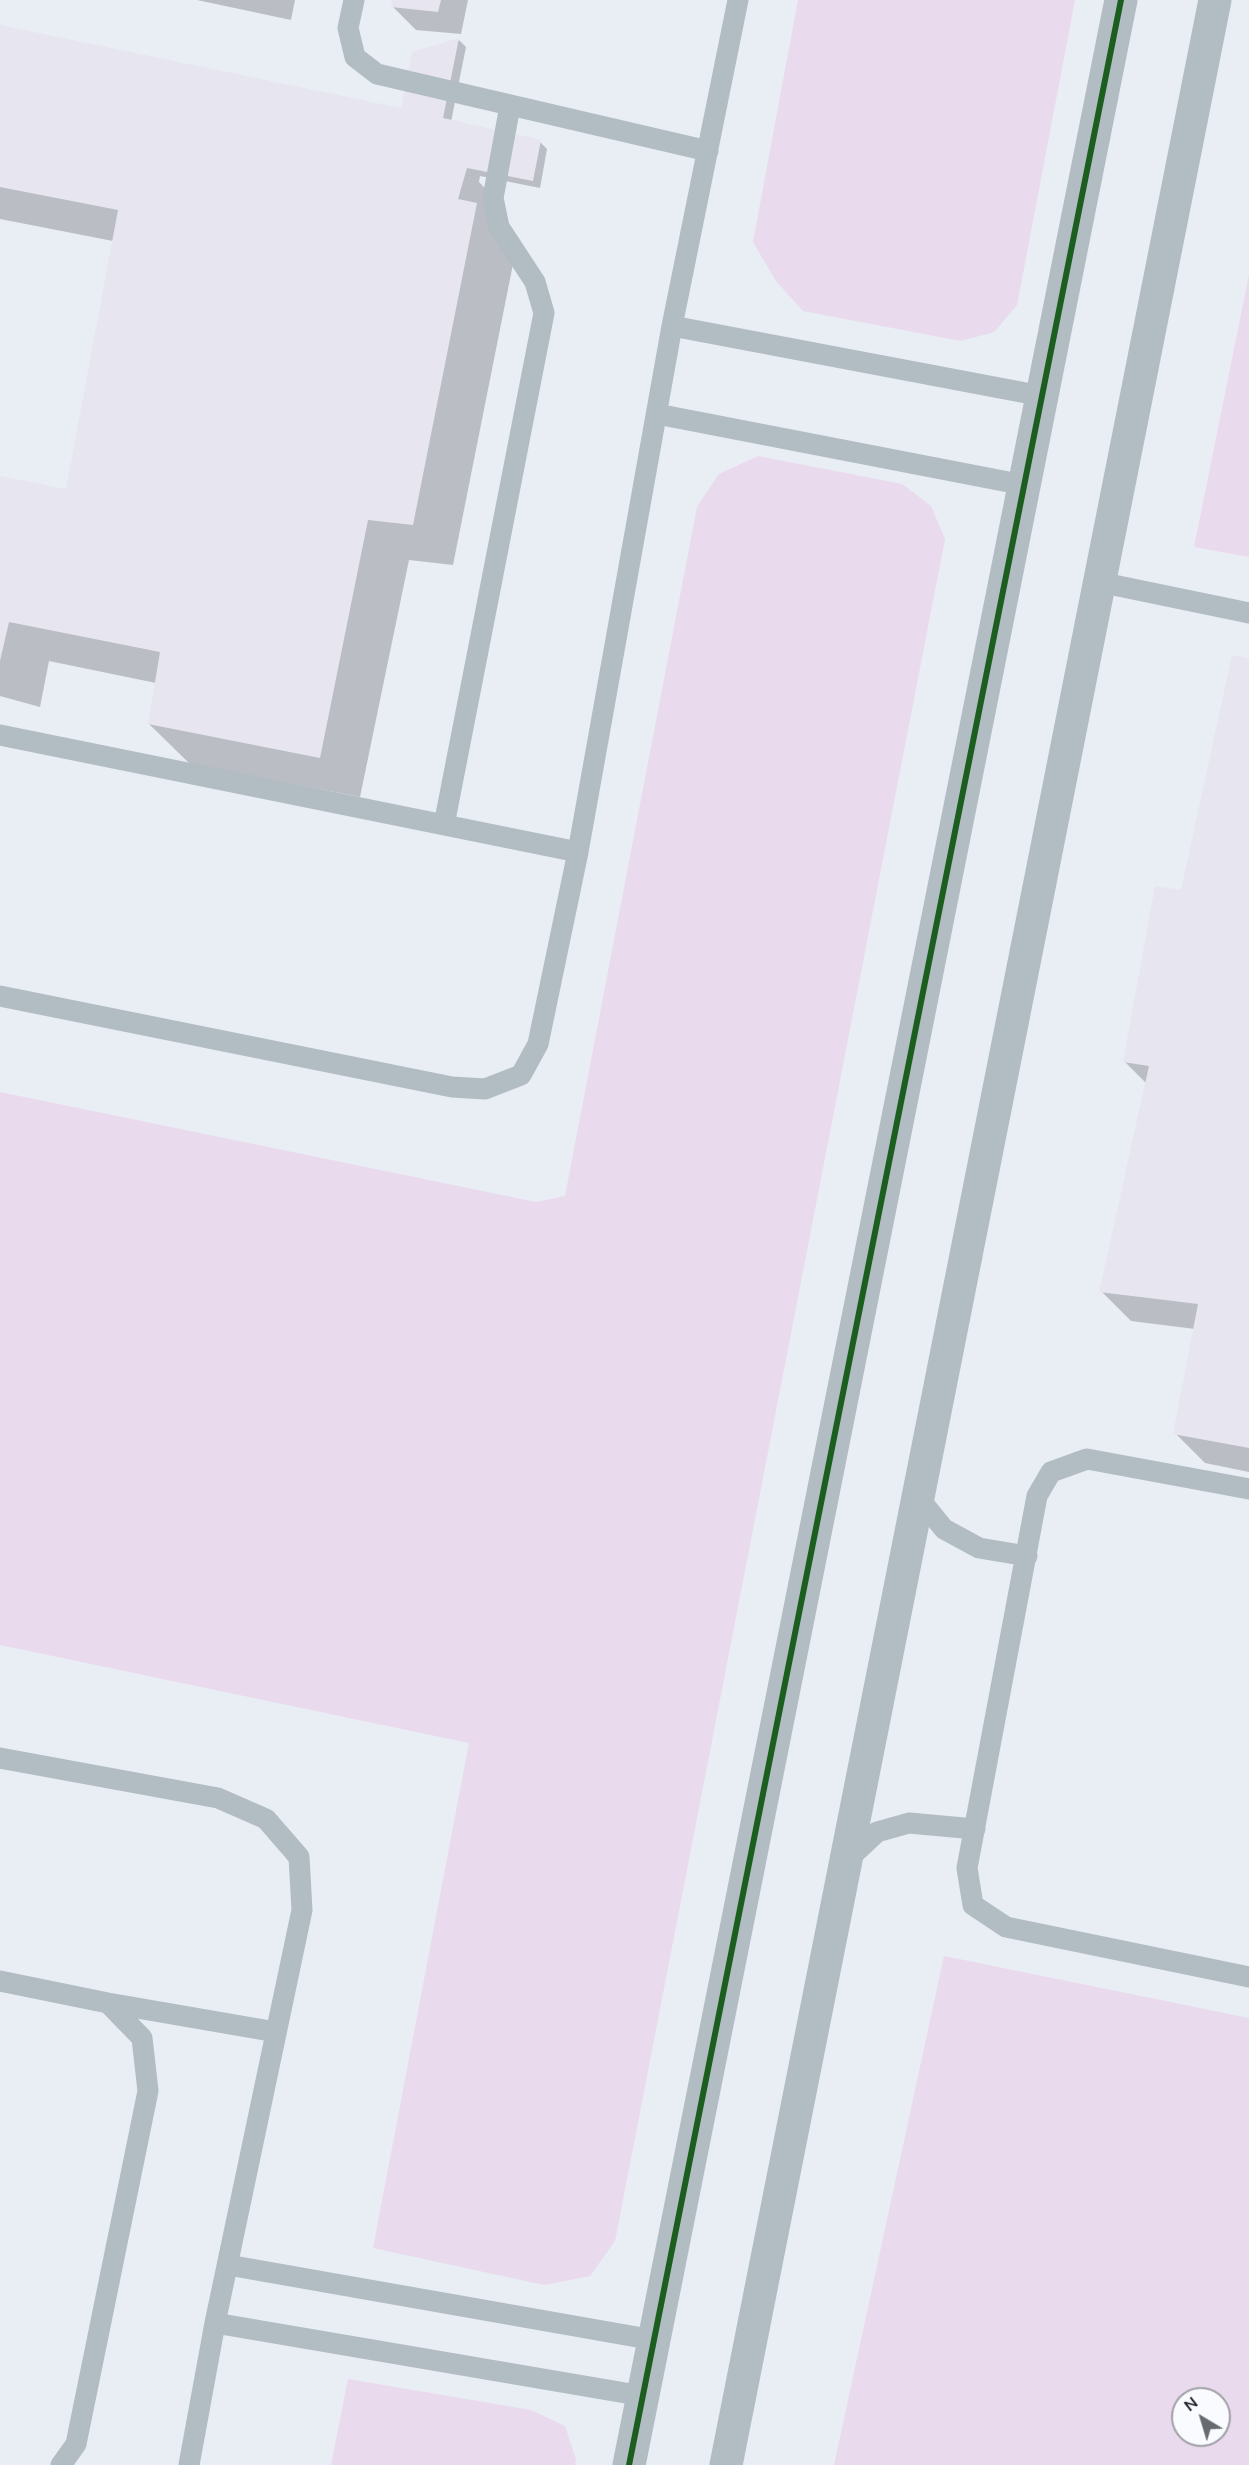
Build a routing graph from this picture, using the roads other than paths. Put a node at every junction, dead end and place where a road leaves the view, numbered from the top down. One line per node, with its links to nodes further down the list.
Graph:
1 (354, 0): 5 (lane)
2 (738, 0): 6 (lane)
3 (1121, 0): 8 (street)
4 (1215, 0): 11 (street)
5 (510, 106): 6 (lane); 14 (lane)
6 (708, 151): 7 (lane)
7 (672, 326): 8 (lane); 9 (lane)
8 (1042, 396): 10 (street)
9 (657, 414): 10 (lane); 15 (lane)
10 (1024, 485): 29 (street)
11 (1099, 582): 12 (lane); 18 (street)
12 (1249, 613)
13 (0, 735): 14 (lane)
14 (444, 825): 15 (lane)
15 (578, 852): 16 (lane)
16 (0, 996)
17 (1249, 1489): 19 (lane)
18 (918, 1497): 19 (lane); 22 (street)
19 (1026, 1556): 21 (lane)
20 (0, 1758): 26 (lane)
21 (975, 1829): 22 (lane); 23 (lane)
22 (846, 1862): 34 (street)
23 (1249, 1977)
24 (0, 1981): 25 (lane)
25 (108, 2003): 26 (lane); 31 (lane)
26 (276, 2032): 27 (lane)
27 (228, 2265): 28 (lane); 29 (lane)
28 (215, 2323): 30 (lane); 32 (lane)
29 (654, 2340): 30 (street)
30 (643, 2396): 33 (street)
31 (61, 2465)
32 (189, 2465)
33 (630, 2465)
34 (726, 2465)

